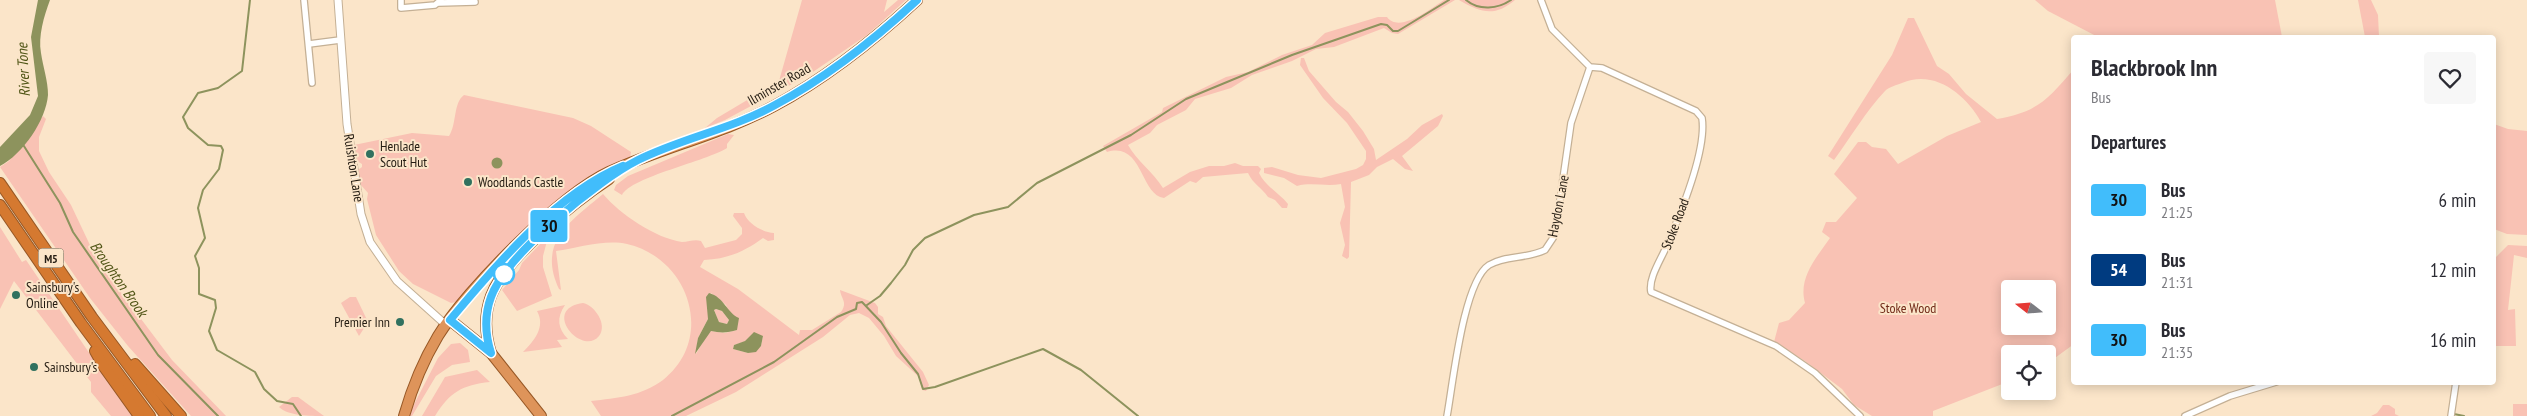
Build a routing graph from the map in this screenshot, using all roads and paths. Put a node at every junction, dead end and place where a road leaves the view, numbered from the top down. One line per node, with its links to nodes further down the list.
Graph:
1 (304, 0): 11 (street)
2 (338, 0): 10 (street, Ruishton Lane)
3 (400, 0): 8 (street)
4 (917, 0): 14 (highway, Ilminster Road)
5 (1541, 0): 12 (street, Stoke Road)
6 (440, 1): 7 (street); 8 (street)
7 (475, 2)
8 (401, 8): 9 (street)
9 (401, 16)
10 (340, 40): 11 (street); 18 (street, Ruishton Lane)
11 (309, 44): 13 (street)
12 (1590, 67): 30 (street, Haydon Lane); 31 (street, Stoke Road)
13 (312, 82)
14 (637, 160): 18 (highway, Ilminster Road); 20 (highway, Ilminster Road)
15 (0, 183): 17 (highway, M5)
16 (0, 205): 19 (highway, M5)
17 (92, 317): 26 (highway, M5); 27 (highway, M5)
18 (448, 322): 20 (highway); 23 (highway); 28 (highway, Ilminster Road)
19 (81, 323): 24 (highway, M5); 25 (highway, M5)
20 (491, 353): 23 (highway)
21 (2266, 385): 32 (street)
22 (2456, 385): 33 (street)
23 (519, 390): 29 (highway)
24 (140, 416)
25 (150, 416)
26 (166, 416)
27 (181, 416)
28 (404, 416)
29 (541, 416)
30 (1447, 416)
31 (1860, 416)
32 (2185, 416)
33 (2451, 416)

